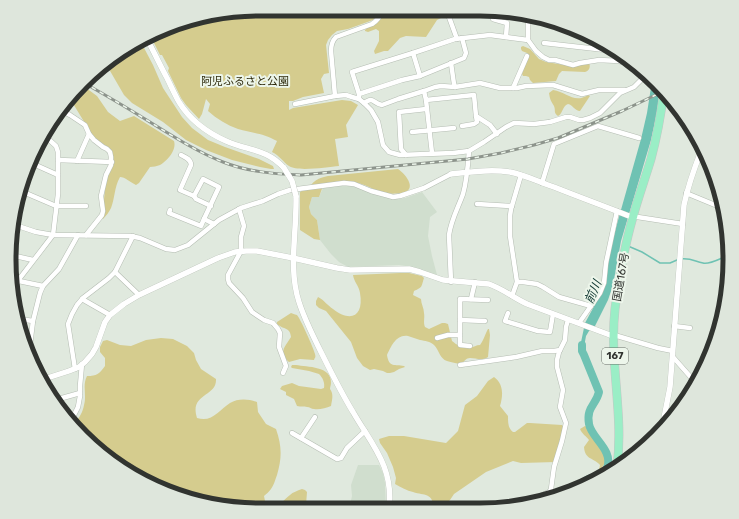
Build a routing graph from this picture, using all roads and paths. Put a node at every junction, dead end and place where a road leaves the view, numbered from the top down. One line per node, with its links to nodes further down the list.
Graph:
1 (380, 16): 21 (street)
2 (449, 17): 6 (street)
3 (493, 17): 5 (street)
4 (528, 21): 7 (street)
5 (506, 37): 6 (street); 7 (street)
6 (459, 38): 11 (street); 14 (street)
7 (528, 40): 13 (street)
8 (149, 43): 75 (street, bridge)
9 (544, 43): 10 (street)
10 (602, 50)
11 (413, 54): 15 (street); 22 (street)
12 (527, 56): 18 (street)
13 (623, 62)
14 (451, 63): 15 (street); 17 (street)
15 (420, 76): 22 (street)
16 (643, 78): 19 (street)
17 (455, 87): 18 (street); 20 (street)
18 (513, 88): 19 (street)
19 (626, 90): 35 (street)
20 (424, 91): 23 (street); 25 (street)
21 (335, 96): 22 (street); 26 (street)
22 (359, 97): 25 (street)
23 (426, 100): 27 (street); 29 (street)
24 (664, 100): 64 (highway, 国道167号 / 167)
25 (364, 103): 42 (street)
26 (295, 104)
27 (426, 109): 32 (street); 42 (street)
28 (65, 112): 34 (street)
29 (476, 116): 30 (street); 35 (street)
30 (462, 126)
31 (454, 128): 32 (street)
32 (429, 131): 33 (street); 39 (street)
33 (412, 132)
34 (89, 134): 44 (street); 45 (street)
35 (497, 134): 38 (street)
36 (639, 138): 51 (street)
37 (49, 139): 43 (street)
38 (469, 151): 39 (street); 47 (street)
39 (432, 154): 42 (street)
40 (699, 154): 53 (street)
41 (181, 155): 54 (street)
42 (406, 156)
43 (58, 160): 44 (street); 49 (street)
44 (77, 161): 45 (street)
45 (112, 162): 71 (street)
46 (35, 165): 49 (street)
47 (467, 172): 48 (street); 50 (street); 79 (street)
48 (451, 174): 61 (street)
49 (58, 175): 56 (street)
50 (521, 175): 51 (street); 59 (street)
51 (542, 182): 63 (street)
52 (25, 193): 56 (street)
53 (686, 193): 60 (street); 67 (street)
54 (194, 196): 58 (street); 58 (street)
55 (476, 204): 59 (street)
56 (56, 206): 57 (street); 69 (street)
57 (86, 206)
58 (210, 206): 65 (street)
59 (512, 206): 81 (street)
60 (717, 206)
61 (239, 209): 66 (street); 73 (street)
62 (170, 210): 65 (street)
63 (618, 212): 64 (street); 88 (street)
64 (631, 216): 67 (street); 101 (highway, 国道167号 / 167)
65 (204, 219): 66 (street)
66 (214, 224): 72 (street)
67 (683, 224): 98 (street)
68 (18, 226): 69 (street)
69 (53, 235): 70 (street); 76 (street)
70 (78, 235): 71 (street); 82 (street)
71 (86, 235): 72 (street)
72 (133, 236): 77 (street)
73 (241, 251): 75 (street); 83 (street); 110 (street)
74 (16, 256): 76 (street)
75 (293, 258): 79 (street); 118 (street)
76 (33, 260): 78 (street)
77 (115, 272): 83 (street); 85 (street)
78 (18, 282): 82 (street)
79 (451, 282): 80 (street)
80 (475, 282): 84 (street); 86 (street)
81 (517, 282): 84 (street); 88 (street)
82 (43, 286): 95 (street)
83 (139, 295): 91 (street)
84 (512, 296): 90 (street)
85 (82, 299): 91 (street); 109 (street)
86 (471, 299): 87 (street); 93 (street)
87 (488, 300)
88 (591, 306): 97 (street)
89 (508, 313): 90 (street)
90 (553, 314): 94 (street)
91 (110, 315): 107 (street)
92 (23, 320): 95 (street)
93 (460, 320): 96 (street); 100 (street)
94 (568, 320): 97 (street); 105 (street)
95 (33, 321): 103 (street)
96 (485, 321)
97 (580, 324): 101 (street)
98 (674, 326): 99 (street); 106 (street)
99 (690, 328)
100 (460, 336): 102 (street); 104 (street)
101 (614, 336): 106 (street); 121 (highway, 国道167号 / 167)
102 (437, 338)
103 (31, 343)
104 (470, 346)
105 (560, 350): 108 (street); 122 (street)
106 (673, 354): 112 (street); 117 (street)
107 (82, 364): 109 (street); 113 (street)
108 (460, 365)
109 (75, 369): 111 (street)
110 (282, 373)
111 (47, 378)
112 (692, 378)
113 (80, 393): 114 (street); 115 (street)
114 (60, 399)
115 (73, 416)
116 (315, 417): 120 (street)
117 (665, 418)
118 (365, 431): 120 (street); 123 (street)
119 (292, 433): 120 (street)
120 (301, 438)
121 (617, 460)
122 (541, 495)
123 (389, 503)

